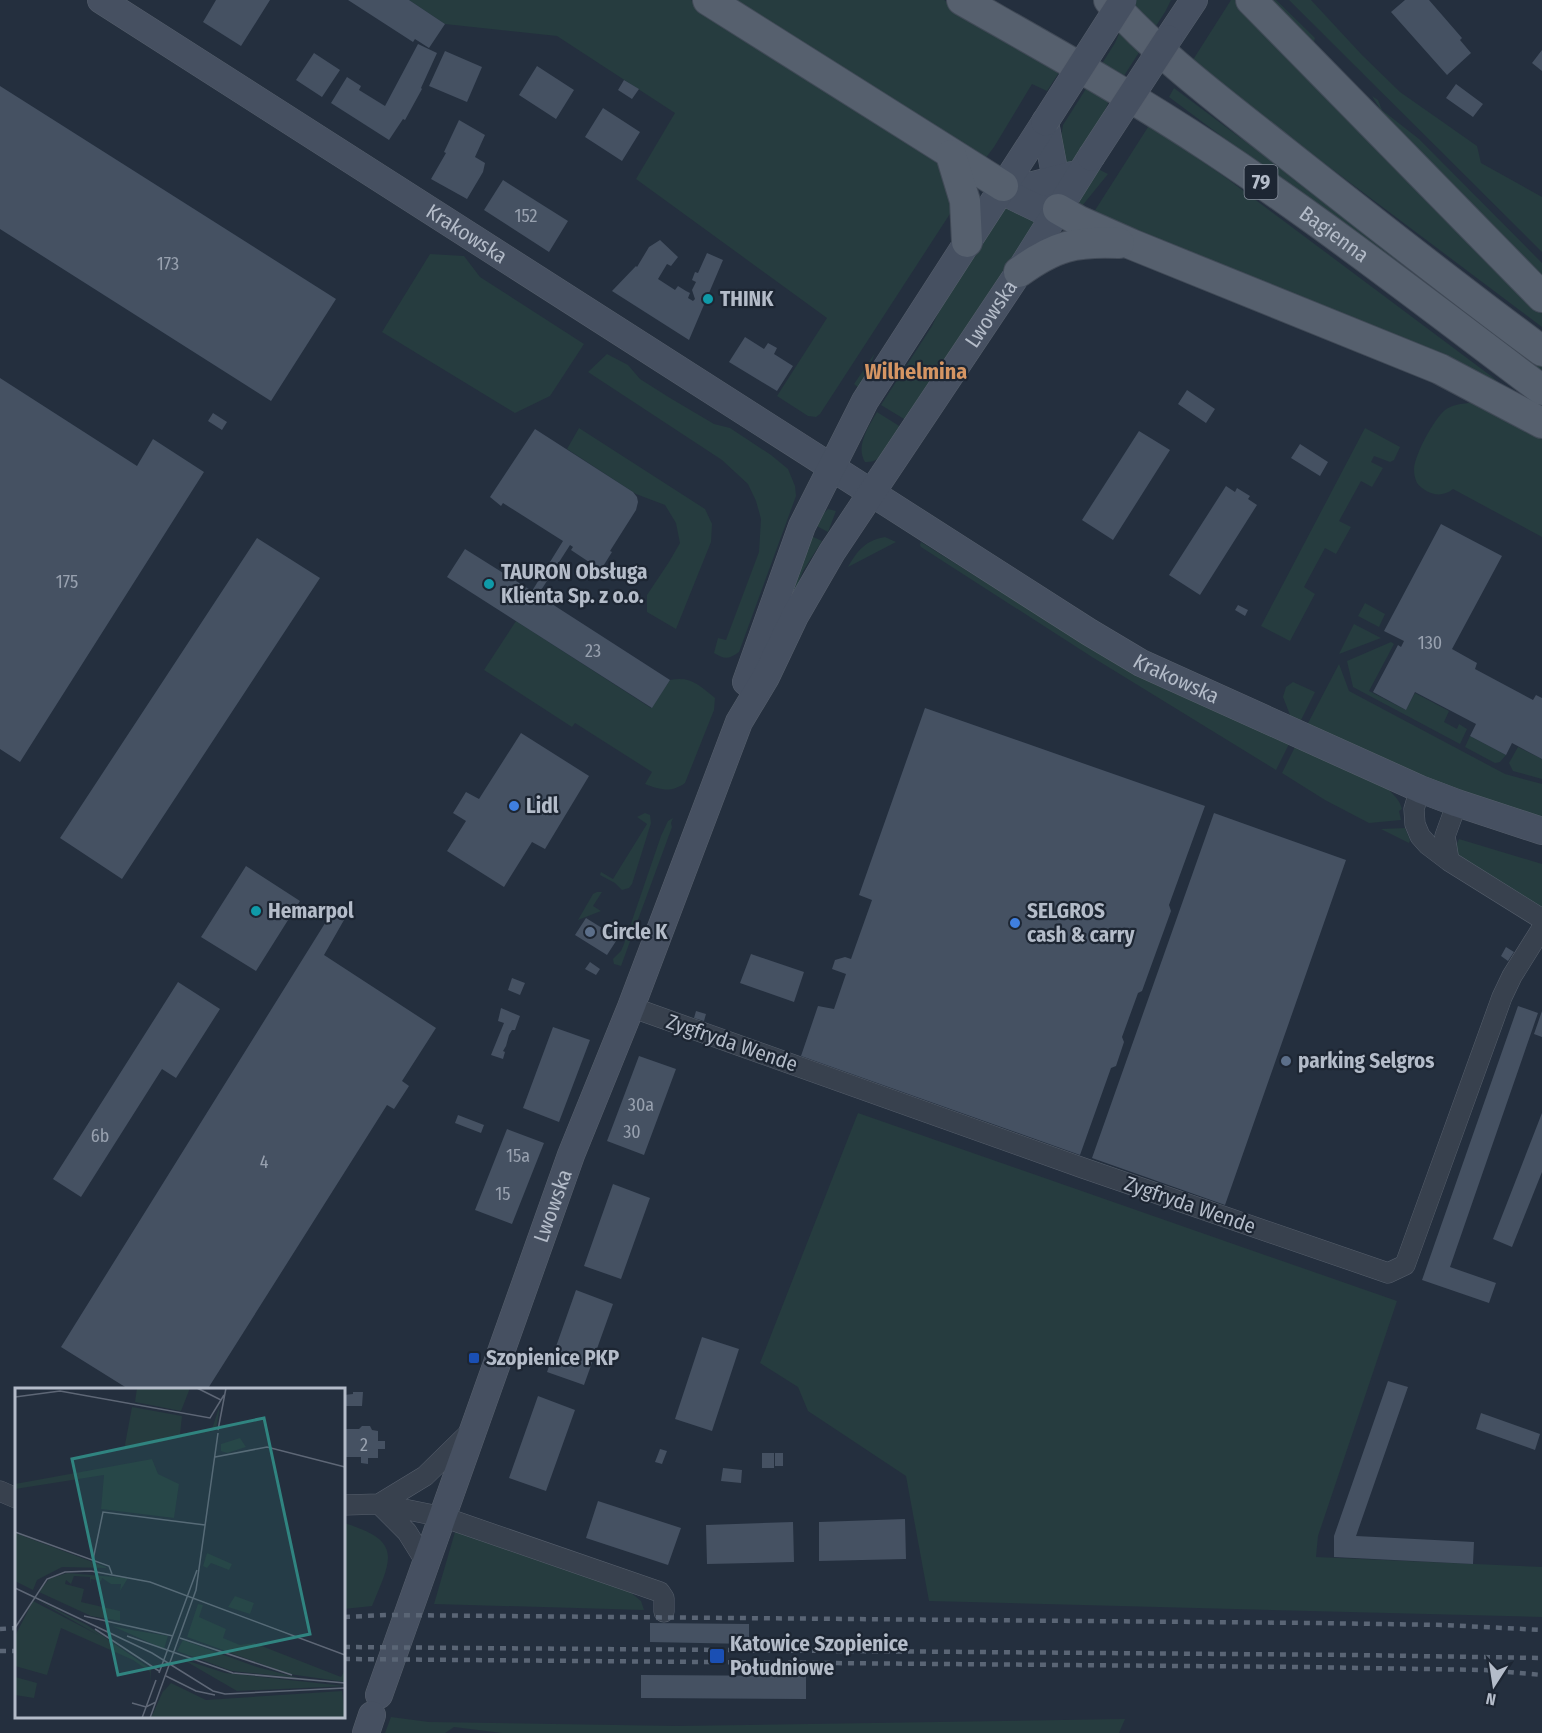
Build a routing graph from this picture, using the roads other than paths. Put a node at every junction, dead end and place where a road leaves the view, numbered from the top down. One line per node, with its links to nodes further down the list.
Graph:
1 (101, 0): 21 (street, Krakowska)
2 (708, 0): 11 (main road)
3 (962, 0): 19 (main road, Bagienna / 79)
4 (1110, 0): 18 (main road, Bagienna / 79)
5 (1123, 0): 10 (street, Lwowska, bridge)
6 (1179, 0): 9 (street)
7 (1194, 0): 9 (street, Lwowska)
8 (1258, 4): 17 (main road)
9 (1168, 39): 13 (street, Lwowska, bridge)
10 (1045, 122): 12 (street, Lwowska); 13 (street)
11 (951, 155): 12 (main road); 14 (main road)
12 (1003, 186): 13 (street); 14 (street, Lwowska)
13 (1058, 194): 15 (main road); 16 (street, Lwowska)
14 (967, 242): 21 (street, Lwowska)
15 (1131, 244): 16 (main road); 20 (main road)
16 (1020, 272): 22 (street, Lwowska)
17 (1542, 297)
18 (1542, 351)
19 (1542, 390)
20 (1542, 423)
21 (831, 466): 22 (street, Krakowska); 23 (street, Lwowska)
22 (872, 494): 23 (street, Lwowska); 24 (street, Krakowska)
23 (739, 722): 30 (street, Lwowska)
24 (1420, 789): 25 (street, Krakowska); 27 (street)
25 (1456, 803): 26 (street, Krakowska); 27 (street)
26 (1542, 831)
27 (1449, 861): 28 (street)
28 (1542, 919)
29 (1542, 928): 30 (street, Zygfryda Wende)
30 (631, 1007): 31 (street, Lwowska)
31 (475, 1427): 34 (street); 36 (street, Lwowska)
32 (0, 1491): 33 (street)
33 (15, 1498)
34 (379, 1504): 35 (street); 36 (street); 37 (street)
35 (345, 1505)
36 (443, 1517): 37 (street, Lwowska); 38 (street)
37 (427, 1564): 39 (street, Lwowska)
38 (664, 1612)
39 (372, 1714)

